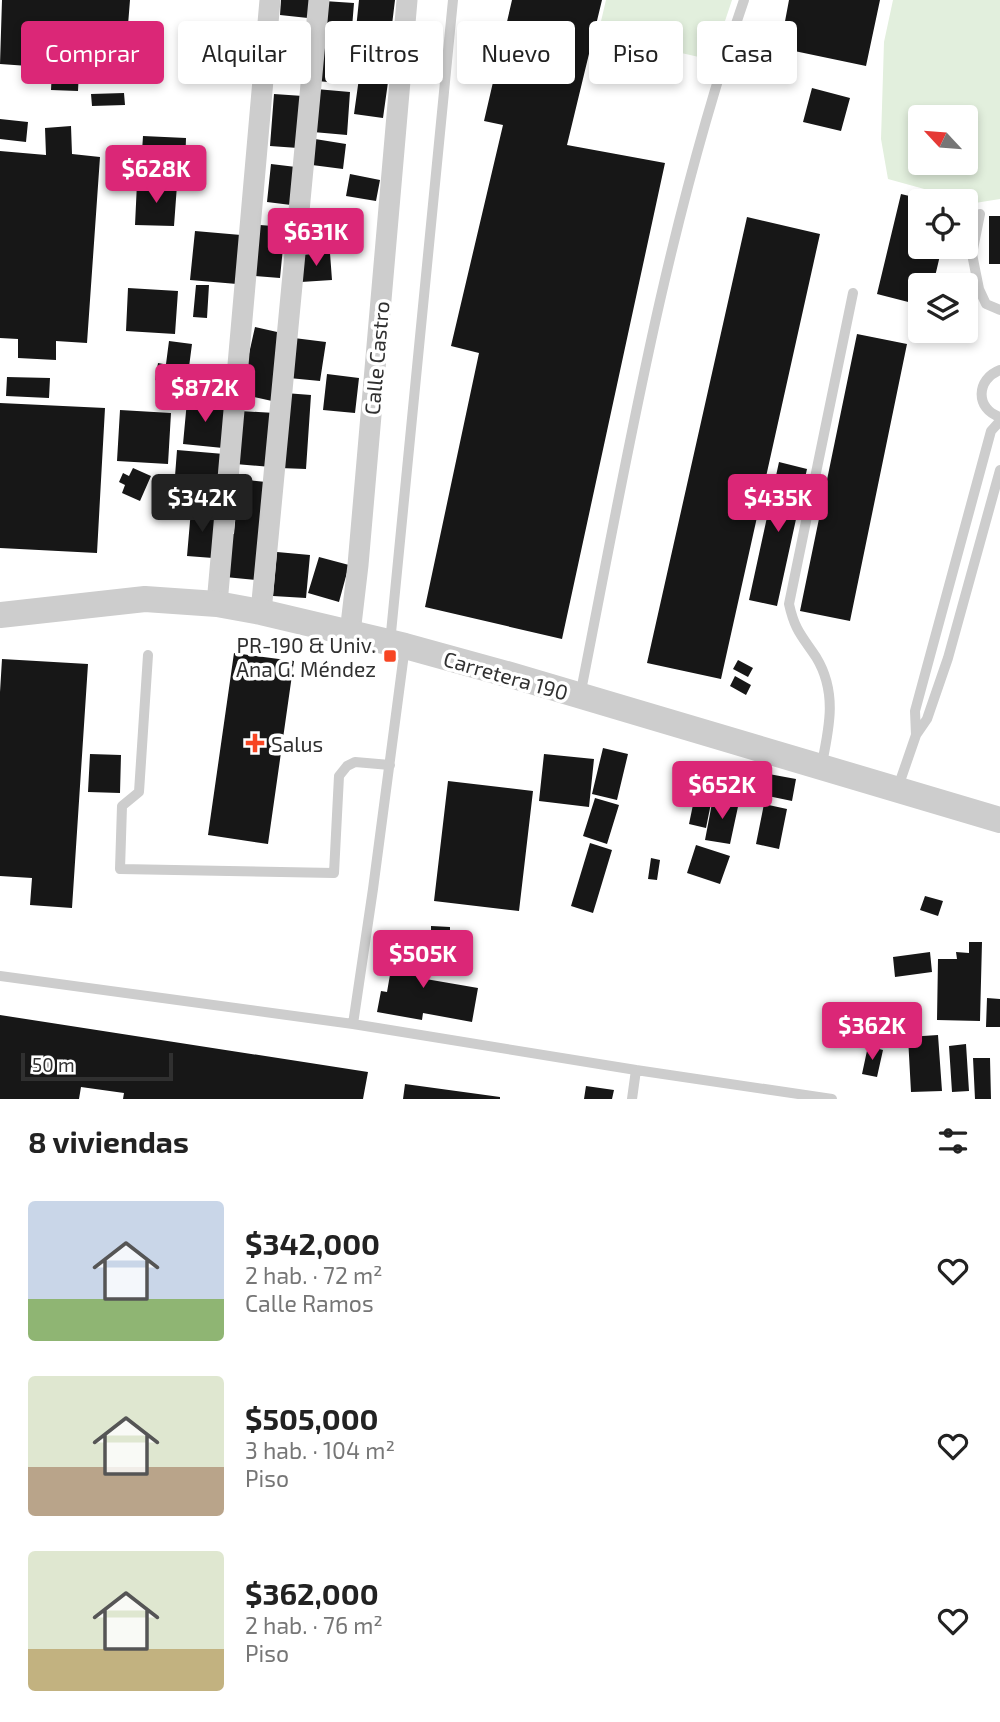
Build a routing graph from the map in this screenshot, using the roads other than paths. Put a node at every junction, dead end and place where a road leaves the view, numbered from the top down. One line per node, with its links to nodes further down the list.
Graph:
1 (270, 0): 12 (street)
2 (319, 0): 13 (street)
3 (407, 0): 15 (street, Calle Castro)
4 (453, 0): 16 (lane)
5 (744, 0): 18 (lane)
6 (979, 214): 8 (lane)
7 (853, 293): 21 (lane)
8 (1000, 310)
9 (1000, 370): 10 (lane)
10 (1000, 421): 19 (lane)
11 (1000, 470): 19 (lane)
12 (217, 604): 13 (street, Carretera 190); 14 (street, Carretera 190)
13 (261, 612): 15 (street, Carretera 190)
14 (0, 615)
15 (350, 633): 16 (street, Carretera 190)
16 (397, 644): 18 (street, Carretera 190); 20 (lane)
17 (148, 655): 20 (lane)
18 (580, 696): 21 (street, Carretera 190)
19 (916, 735): 22 (lane)
20 (390, 765): 25 (lane)
21 (821, 768): 22 (street, Carretera 190)
22 (897, 790): 23 (street, Carretera 190)
23 (1000, 820)
24 (0, 976): 25 (lane)
25 (353, 1024): 26 (lane)
26 (636, 1070): 27 (lane); 28 (lane)
27 (632, 1099)
28 (832, 1099)

